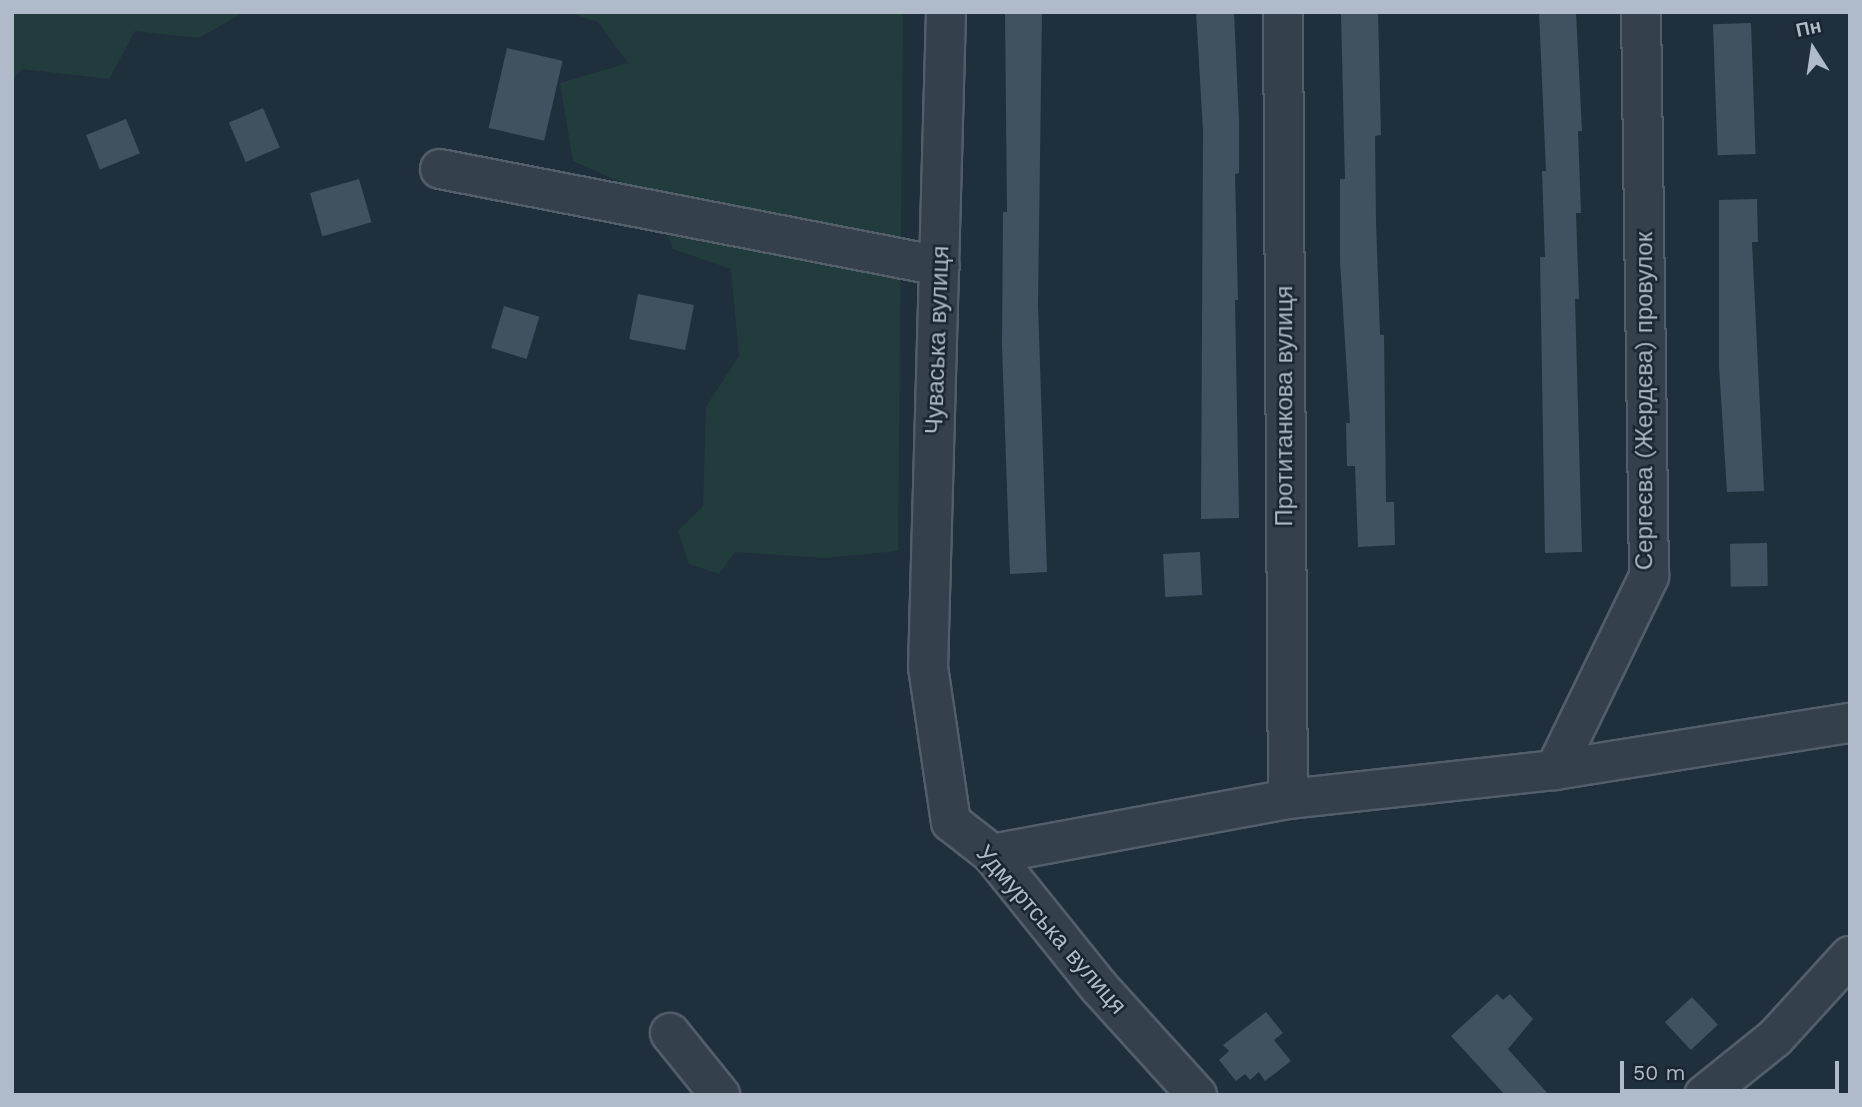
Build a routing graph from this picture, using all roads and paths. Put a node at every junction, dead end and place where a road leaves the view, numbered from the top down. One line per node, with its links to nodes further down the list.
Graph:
1 (946, 12): 5 (street, Чуваська вулиця)
2 (1283, 12): 9 (street, Протитанкова вулиця)
3 (1641, 12): 8 (street, Сергеєва (Жердєва) провулок)
4 (440, 169): 5 (street)
5 (940, 266): 6 (street, Чуваська вулиця)
6 (929, 667): 10 (street, Удмуртська вулиця)
7 (1850, 723): 8 (street)
8 (1555, 770): 9 (street)
9 (1288, 799): 10 (street)
10 (992, 854): 14 (street, Удмуртська вулиця)
11 (1850, 956): 15 (street)
12 (670, 1033): 13 (street)
13 (720, 1095)
14 (1197, 1095)
15 (1703, 1095)

